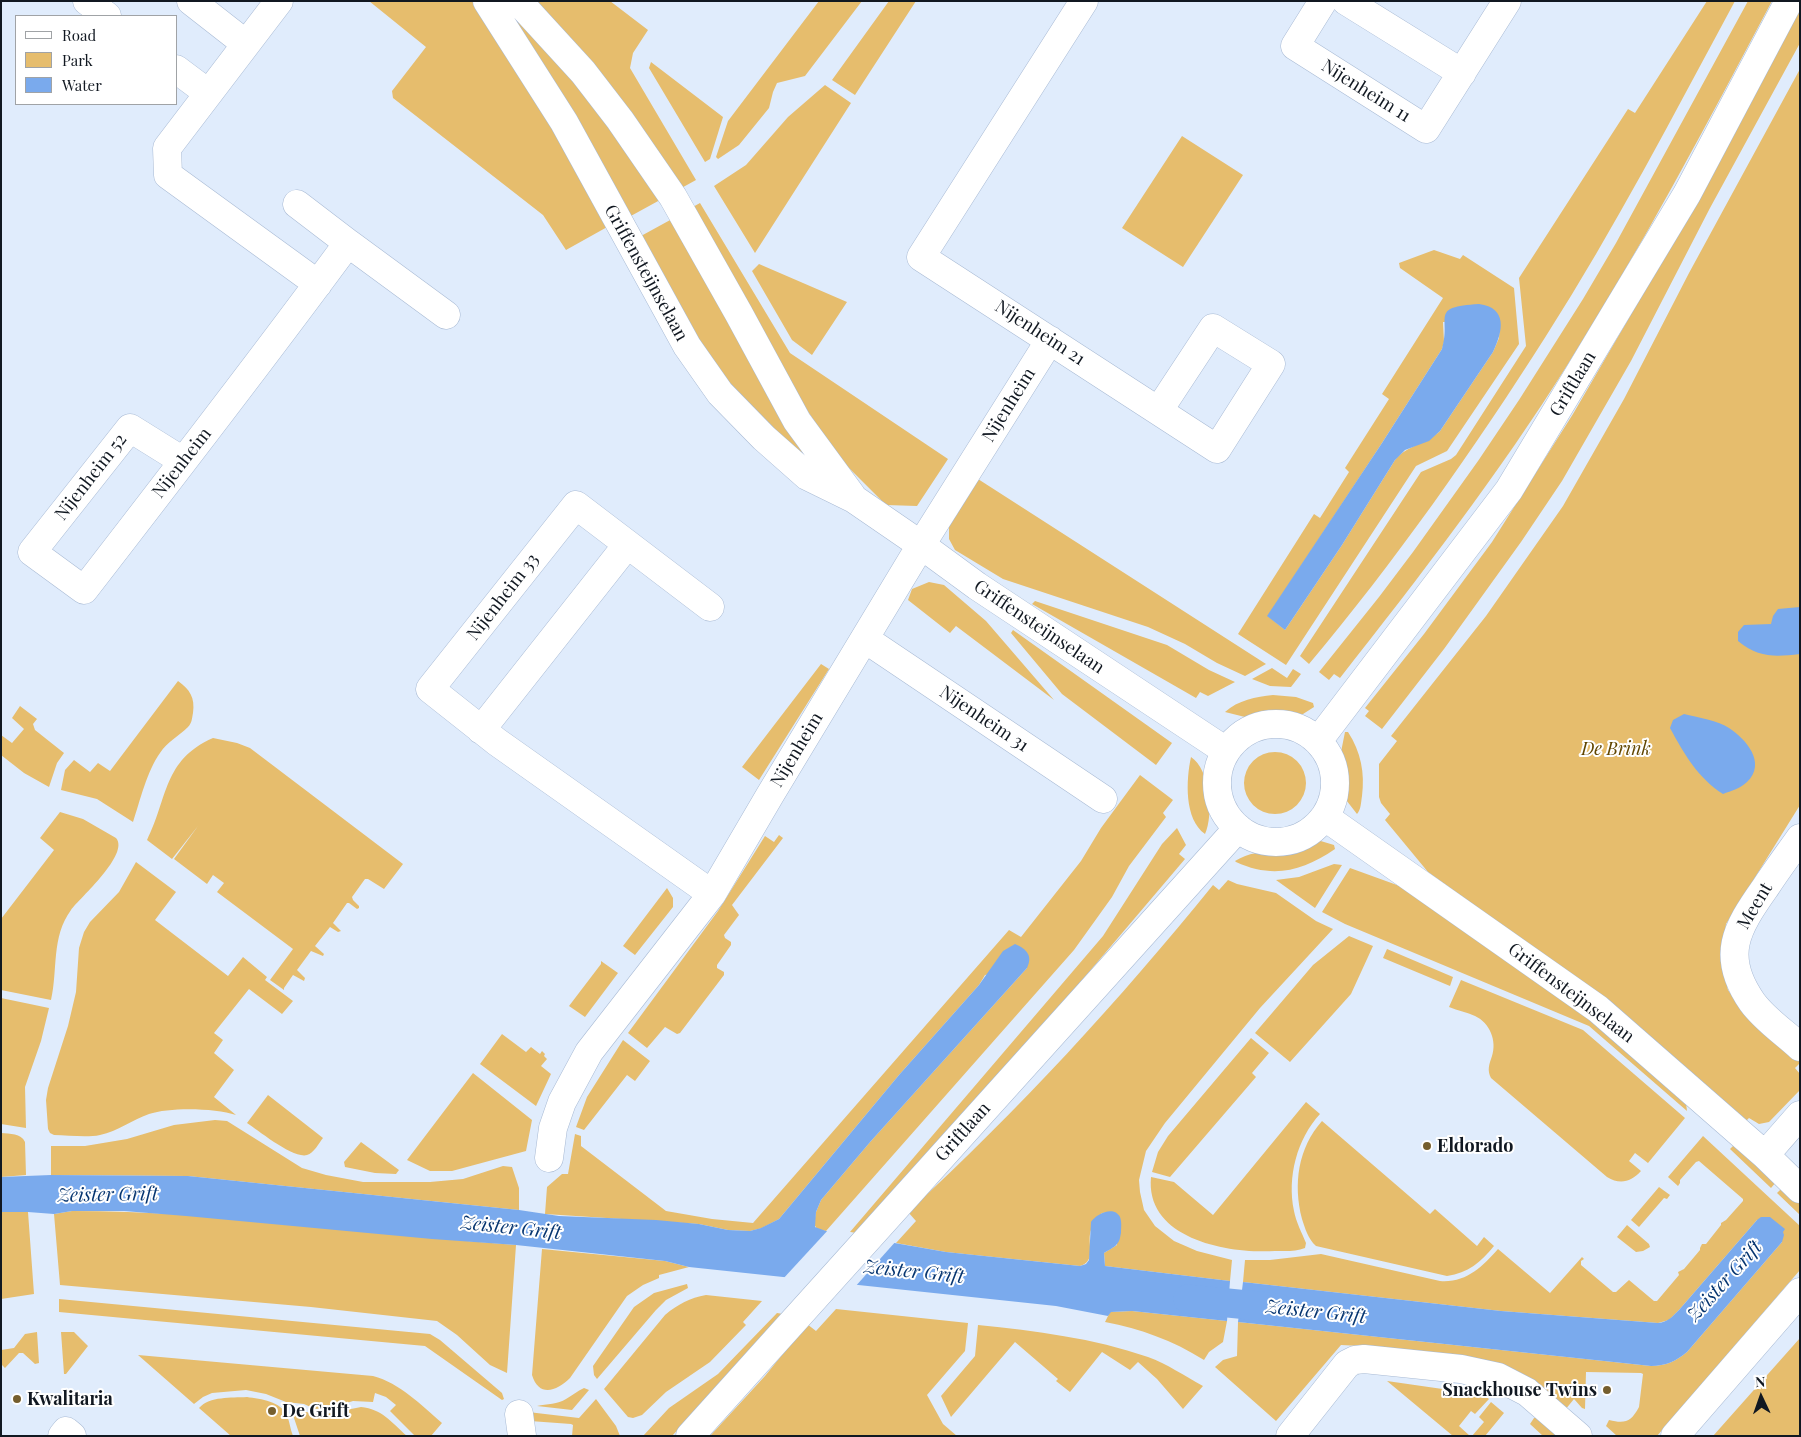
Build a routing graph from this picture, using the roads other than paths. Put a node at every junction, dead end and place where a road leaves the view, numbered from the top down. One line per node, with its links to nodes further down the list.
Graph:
1 (87, 1): 11 (street)
2 (191, 1): 12 (street)
3 (279, 1): 12 (street)
4 (487, 1): 23 (street, Griffensteijnselaan)
5 (518, 1): 23 (street, Griffensteijnselaan)
6 (1084, 1): 20 (street, Nijenheim 21)
7 (1323, 1): 14 (street, Nijenheim 11)
8 (1346, 1): 14 (street)
9 (1507, 1): 14 (street, Nijenheim 11)
10 (1789, 1): 30 (street, Griftlaan)
11 (106, 15)
12 (246, 44): 15 (street)
13 (178, 70): 15 (street)
14 (1462, 72)
15 (208, 93): 18 (street)
16 (297, 204): 17 (street)
17 (348, 243): 18 (street, Nijenheim); 19 (street)
18 (318, 284): 22 (street, Nijenheim)
19 (446, 315)
20 (1050, 340): 21 (street, Nijenheim 21); 25 (street, Nijenheim)
21 (1159, 410)
22 (184, 461): 26 (street, Nijenheim 52); 26 (street, Nijenheim)
23 (854, 499): 25 (street, Griffensteijnselaan)
24 (627, 545): 27 (street, Nijenheim 33); 29 (street); 29 (street, Nijenheim 33)
25 (921, 545): 28 (street, Nijenheim); 31 (street, Griffensteijnselaan)
26 (32, 552)
27 (710, 607)
28 (865, 639): 32 (street, Nijenheim 31); 36 (street, Nijenheim)
29 (481, 730): 36 (street, Nijenheim 33)
30 (1318, 741): 31 (street); 33 (street)
31 (1226, 751): 34 (street)
32 (1103, 799)
33 (1326, 817): 34 (street); 39 (street, Griffensteijnselaan)
34 (1238, 828): 45 (street, Griftlaan)
35 (1800, 838): 37 (street, Meent)
36 (712, 894): 40 (street, Nijenheim)
37 (1800, 1046)
38 (1800, 1115): 39 (street)
39 (1765, 1155): 41 (street, Griffensteijnselaan)
40 (549, 1158)
41 (1800, 1189)
42 (1800, 1292): 48 (street)
43 (62, 1436): 44 (street)
44 (72, 1436)
45 (690, 1436)
46 (1290, 1436): 47 (street)
47 (1578, 1436)
48 (1675, 1436)

